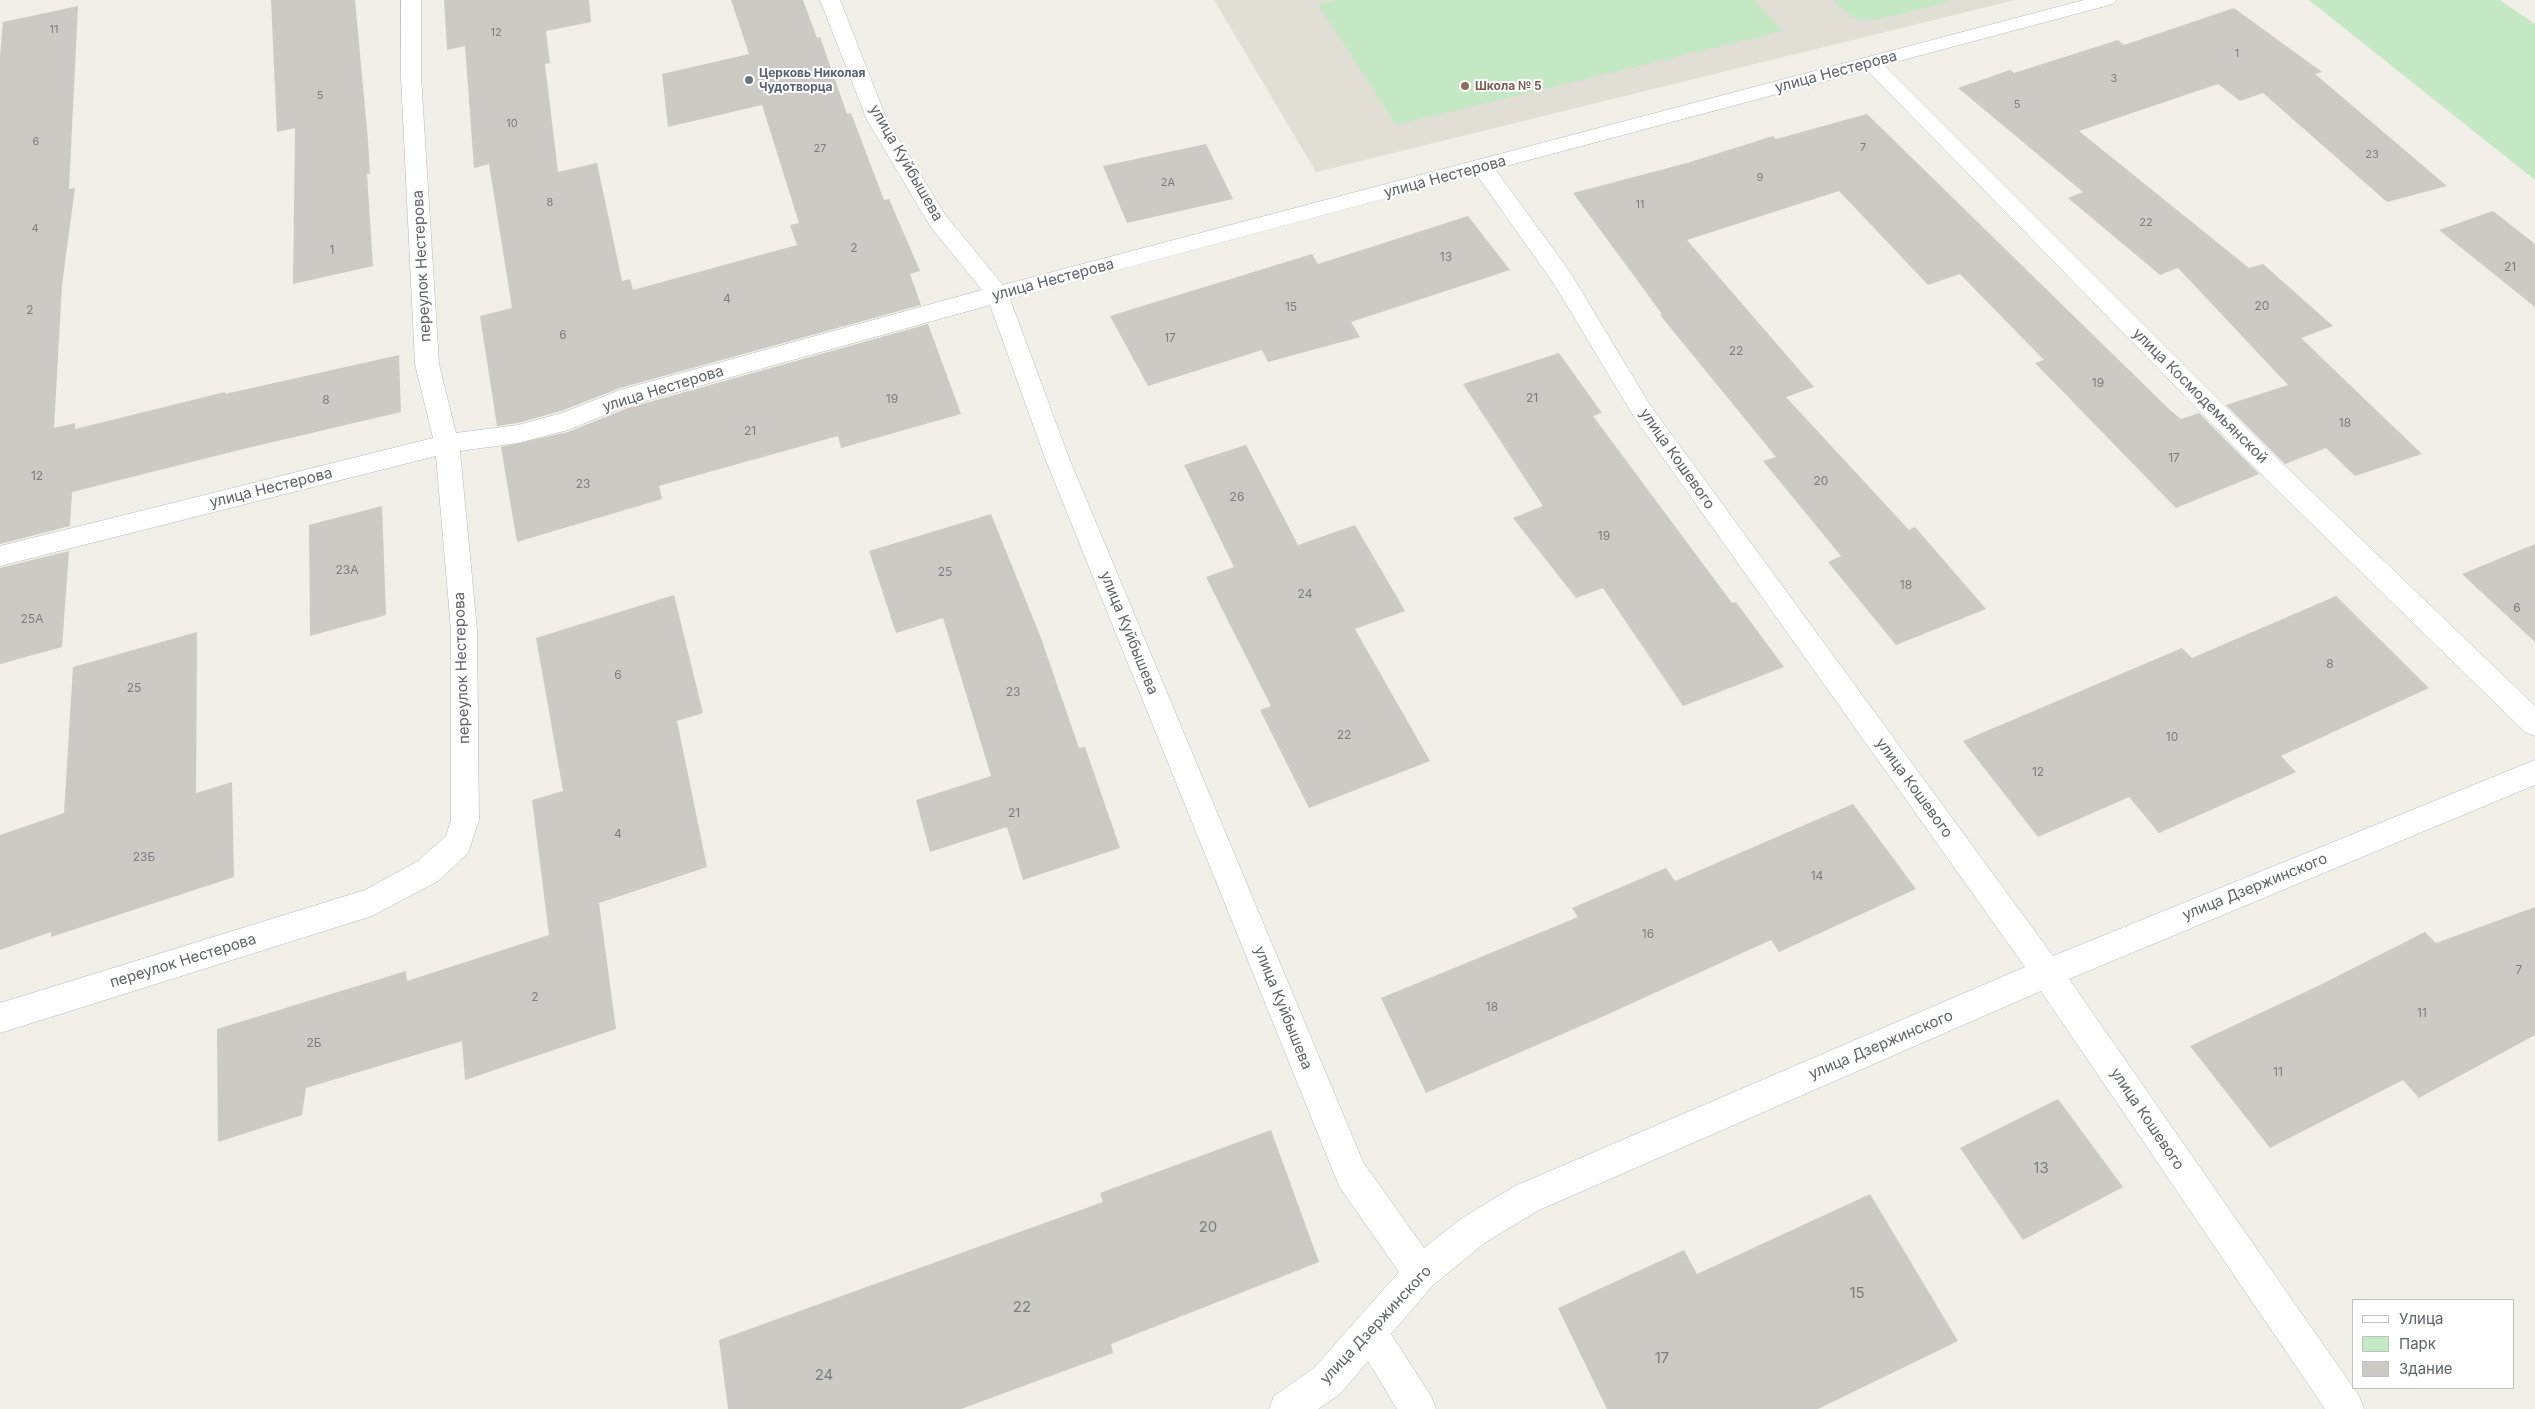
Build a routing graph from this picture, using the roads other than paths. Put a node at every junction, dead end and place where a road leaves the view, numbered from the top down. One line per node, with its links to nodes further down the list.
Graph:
1 (411, 0): 7 (street, переулок Нестерова)
2 (830, 0): 6 (street, улица Куйбышева)
3 (2106, 0): 4 (street, улица Нестерова)
4 (1870, 62): 5 (street, улица Нестерова); 9 (street, улица Космодемьянской)
5 (1482, 167): 6 (street, улица Нестерова); 11 (street, улица Кошевого)
6 (997, 294): 7 (street, улица Нестерова); 13 (street, улица Куйбышева)
7 (447, 444): 8 (street, улица Нестерова); 12 (street, переулок Нестерова)
8 (0, 556)
9 (2535, 724)
10 (2535, 772): 11 (street, улица Дзержинского)
11 (2046, 973): 13 (street, улица Дзержинского); 17 (street, улица Кошевого)
12 (0, 1018)
13 (1421, 1272): 14 (street, улица Дзержинского)
14 (1370, 1333): 15 (street, улица Дзержинского); 16 (street)
15 (1287, 1409)
16 (1418, 1409)
17 (2346, 1409)

